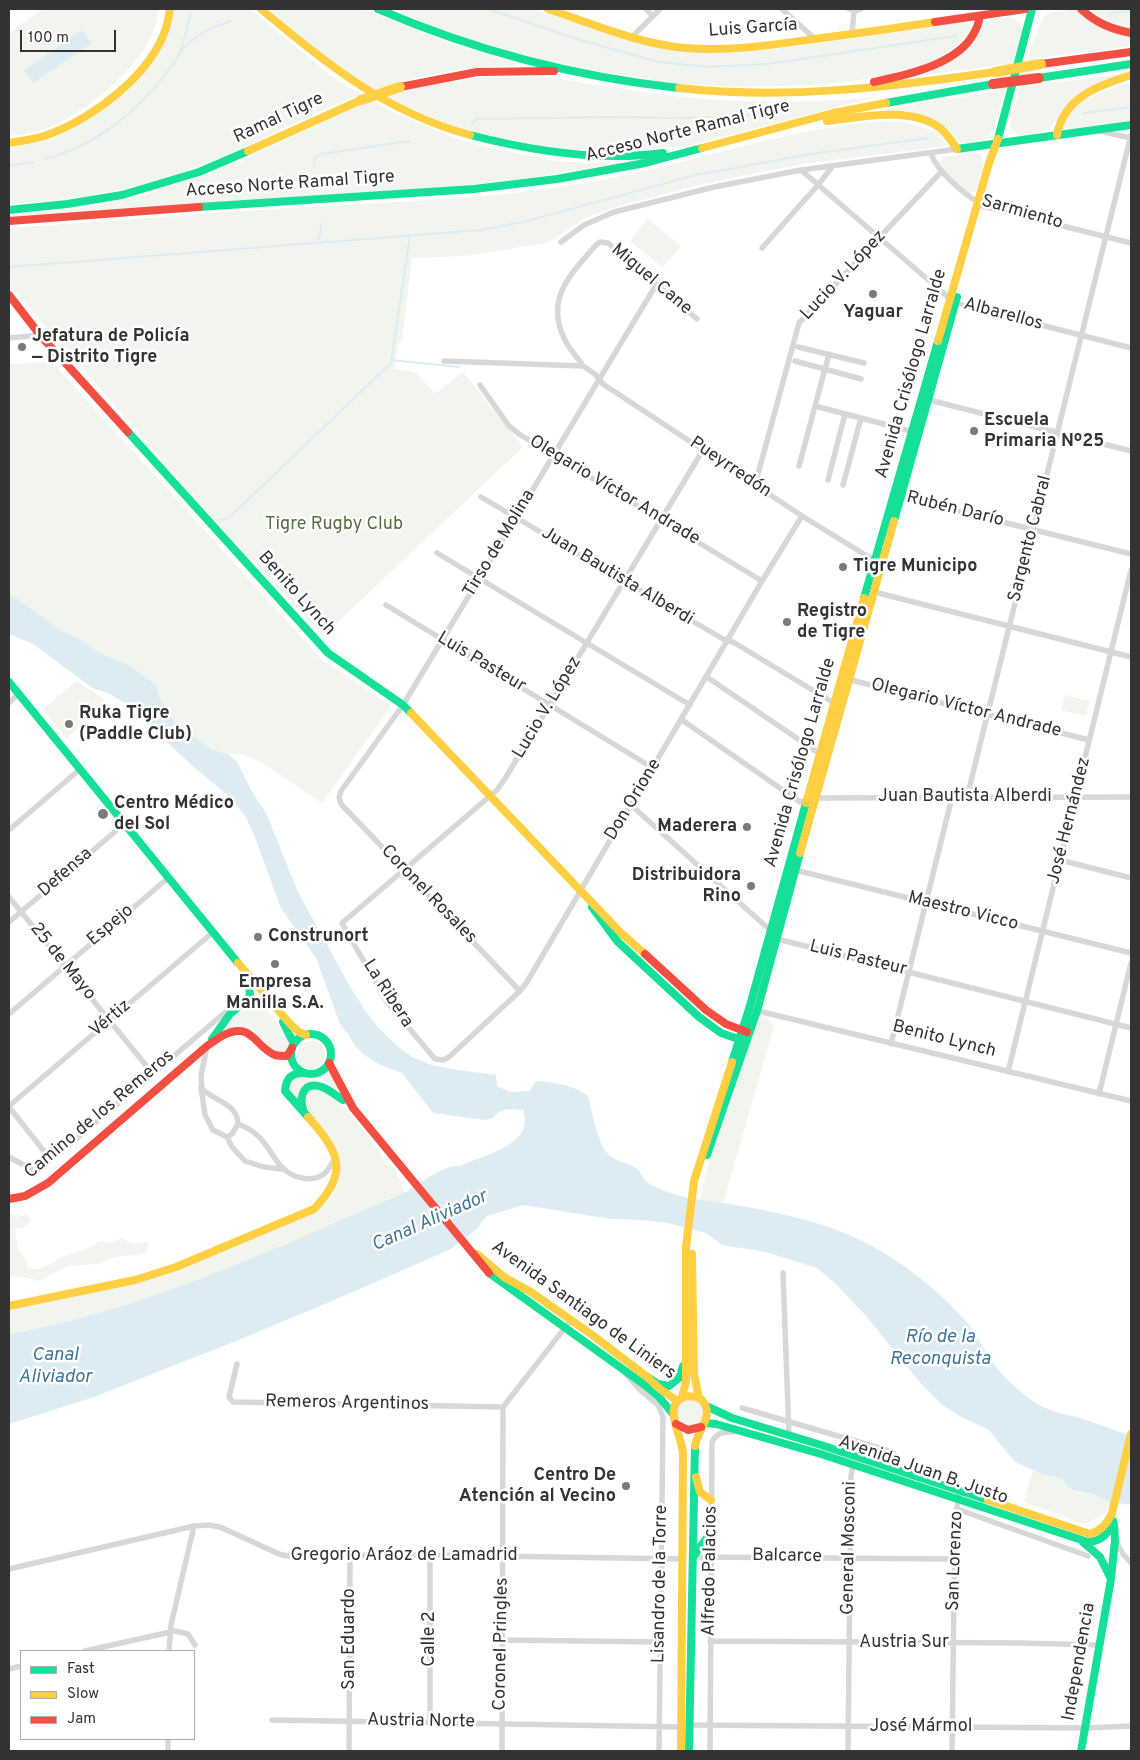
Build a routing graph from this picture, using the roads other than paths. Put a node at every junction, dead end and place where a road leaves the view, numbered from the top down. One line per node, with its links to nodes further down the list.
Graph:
1 (170, 9): 28 (main road)
2 (262, 9): 29 (main road)
3 (378, 9): 20 (main road)
4 (548, 9): 16 (main road, Luis García)
5 (646, 9): 12 (street)
6 (660, 9): 12 (street)
7 (782, 9): 17 (street)
8 (855, 9): 15 (street)
9 (1025, 9): 13 (main road, Luis García)
10 (1032, 9): 30 (main road, Avenida Crisólogo Larralde)
11 (1081, 9): 14 (main road)
12 (653, 16): 16 (street)
13 (980, 16): 15 (main road, Luis García); 22 (main road)
14 (1131, 33)
15 (852, 34): 17 (main road, Luis García)
16 (632, 37): 17 (main road, Luis García)
17 (816, 39)
18 (1131, 52): 22 (main road, Acceso Norte Ramal Tigre, bridge)
19 (1131, 64): 23 (main road, Acceso Norte Ramal Tigre, bridge)
20 (565, 70): 22 (main road, Acceso Norte Ramal Tigre); 38 (main road, Ramal Tigre, bridge)
21 (1131, 75): 26 (main road)
22 (828, 91)
23 (793, 124): 29 (main road, Acceso Norte Ramal Tigre); 31 (main road)
24 (1131, 125): 25 (main road)
25 (1097, 130): 26 (main road); 27 (street)
26 (1057, 135): 30 (main road)
27 (1131, 137): 40 (street, Sargento Cabral)
28 (9, 143)
29 (724, 143): 39 (main road, Acceso Norte Ramal Tigre)
30 (997, 144): 31 (main road); 37 (main road, Avenida Crisólogo Larralde)
31 (957, 149): 32 (street)
32 (931, 154): 33 (street); 35 (street, Sarmiento)
33 (832, 167): 34 (street); 36 (street)
34 (801, 170): 36 (street, Albarellos); 42 (street)
35 (942, 172): 37 (street, Sarmiento); 41 (street, Lucio V. López)
36 (818, 185): 41 (street, Albarellos); 45 (street)
37 (981, 204): 40 (street, Sarmiento); 48 (main road, Avenida Crisólogo Larralde)
38 (9, 210)
39 (9, 221)
40 (1106, 237): 44 (street, Sarmiento); 51 (street, Sargento Cabral)
41 (879, 239): 48 (street, Albarellos); 75 (street, Lucio V. López)
42 (561, 242)
43 (604, 242): 46 (street, Miguel Cane); 59 (street, Pueyrredón)
44 (1131, 243)
45 (762, 248)
46 (656, 286): 49 (street, Miguel Cane); 62 (street, Tirso de Molina)
47 (9, 295): 50 (main road, Benito Lynch)
48 (953, 301): 51 (street, Albarellos); 64 (main road, Avenida Crisólogo Larralde)
49 (697, 319)
50 (40, 335): 52 (street); 105 (main road, Benito Lynch)
51 (1081, 336): 54 (street, Albarellos); 69 (street, Sargento Cabral)
52 (9, 338)
53 (798, 347): 55 (street)
54 (1131, 348)
55 (828, 354): 58 (street); 60 (street)
56 (444, 361): 59 (street)
57 (795, 361): 60 (street)
58 (864, 363)
59 (583, 366): 62 (street, Pueyrredón)
60 (825, 369): 61 (street); 65 (street)
61 (861, 378)
62 (600, 379): 70 (street, Pueyrredón); 72 (street, Tirso de Molina)
63 (480, 385): 72 (street, Olegario Víctor Andrade)
64 (925, 399): 68 (main road, Avenida Crisólogo Larralde); 69 (street)
65 (815, 406): 66 (street); 73 (street)
66 (845, 414): 67 (street); 74 (street)
67 (861, 418): 68 (street); 76 (street)
68 (915, 433): 77 (main road, Avenida Crisólogo Larralde)
69 (1057, 433): 71 (street); 82 (street, Sargento Cabral)
70 (703, 450): 75 (street, Pueyrredón); 81 (street, Lucio V. López)
71 (1131, 451)
72 (554, 454): 80 (street, Tirso de Molina); 81 (street, Olegario Víctor Andrade)
73 (799, 466)
74 (828, 480)
75 (755, 485): 79 (street, Pueyrredón)
76 (843, 485)
77 (898, 496): 82 (street, Rubén Darío); 85 (main road, Avenida Crisólogo Larralde)
78 (481, 497): 80 (street, Juan Bautista Alberdi)
79 (802, 516): 85 (street, Pueyrredón); 89 (street, Don Orione)
80 (516, 517): 87 (street, Tirso de Molina); 88 (street, Juan Bautista Alberdi)
81 (661, 520): 88 (street, Lucio V. López); 89 (street, Olegario Víctor Andrade)
82 (1033, 530): 84 (street, Rubén Darío); 92 (street, Sargento Cabral)
83 (437, 553): 87 (street)
84 (1131, 554)
85 (879, 562): 90 (main road, Avenida Crisólogo Larralde); 99 (main road, Avenida Crisólogo Larralde)
86 (1131, 570): 96 (street, José Hernández)
87 (479, 579): 93 (street, Tirso de Molina); 95 (street)
88 (624, 581): 94 (street, Juan Bautista Alberdi); 95 (street, Lucio V. López)
89 (762, 581): 94 (street, Don Orione)
90 (874, 592): 92 (street); 99 (main road, Avenida Crisólogo Larralde)
91 (386, 605): 93 (street, Luis Pasteur)
92 (1009, 626): 96 (street); 107 (street, Sargento Cabral)
93 (442, 640): 103 (street, Luis Pasteur); 105 (street, Tirso de Molina)
94 (728, 641): 98 (street, Don Orione); 104 (street)
95 (587, 642): 103 (street, Lucio V. López); 106 (street)
96 (1111, 652): 97 (street); 109 (street, José Hernández)
97 (1131, 657)
98 (707, 677): 106 (street, Don Orione); 110 (street)
99 (846, 679): 104 (main road, Avenida Crisólogo Larralde); 107 (street, Olegario Víctor Andrade); 119 (main road, Avenida Crisólogo Larralde)
100 (9, 682): 101 (main road)
101 (18, 694): 102 (street); 112 (main road)
102 (9, 703)
103 (550, 704): 111 (street, Luis Pasteur); 113 (street, Lucio V. López)
104 (834, 704): 110 (main road, Avenida Crisólogo Larralde)
105 (403, 705): 113 (main road, Benito Lynch); 114 (street, Tirso de Molina)
106 (690, 705): 108 (street, Don Orione)
107 (988, 714): 109 (street, Olegario Víctor Andrade); 116 (street, Sargento Cabral)
108 (682, 720): 111 (street, Don Orione); 119 (street)
109 (1089, 740): 117 (street, José Hernández)
110 (820, 754): 119 (main road, Avenida Crisólogo Larralde)
111 (653, 768): 120 (street, Don Orione)
112 (79, 770): 121 (main road); 122 (street)
113 (491, 796): 124 (street, Lucio V. López); 128 (main road, Benito Lynch)
114 (339, 797): 124 (street, Coronel Rosales)
115 (952, 797): 116 (street, Juan Bautista Alberdi); 119 (street, Juan Bautista Alberdi); 130 (street)
116 (967, 797): 117 (street, Juan Bautista Alberdi)
117 (1075, 797): 118 (street, Juan Bautista Alberdi); 123 (street, José Hernández)
118 (1131, 797)
119 (808, 800): 125 (main road, Avenida Crisólogo Larralde); 136 (main road, Avenida Crisólogo Larralde)
120 (631, 805): 128 (street, Don Orione); 136 (street, Luis Pasteur)
121 (124, 824): 126 (main road); 131 (street, Defensa)
122 (9, 830)
123 (1060, 860): 127 (street); 134 (street, José Hernández)
124 (405, 870): 133 (street, Lucio V. López); 142 (street, Coronel Rosales)
125 (795, 870): 130 (street, Maestro Vicco); 136 (main road, Avenida Crisólogo Larralde)
126 (168, 878): 135 (main road); 139 (street, Espejo)
127 (1131, 878)
128 (580, 891): 142 (street, Don Orione); 152 (main road, Benito Lynch)
129 (9, 897): 131 (street, 25 de Mayo)
130 (926, 902): 134 (street, Maestro Vicco); 140 (street)
131 (21, 912): 132 (street, Defensa); 139 (street, 25 de Mayo)
132 (9, 922)
133 (342, 923): 156 (street, La Ribera)
134 (1042, 931): 137 (street, Maestro Vicco); 143 (street, José Hernández)
135 (212, 933): 141 (main road); 148 (street, Vértiz)
136 (774, 933): 140 (street, Luis Pasteur); 146 (main road, Avenida Crisólogo Larralde)
137 (1131, 953)
138 (1131, 963): 149 (street)
139 (65, 966): 147 (street, Espejo); 148 (street, 25 de Mayo)
140 (909, 971): 143 (street, Luis Pasteur); 153 (street)
141 (248, 976): 144 (main road); 154 (main road, Camino de los Remeros)
142 (520, 991): 156 (street, Don Orione)
143 (1025, 1001): 149 (street, Luis Pasteur); 158 (street, José Hernández)
144 (273, 1005): 151 (main road); 155 (main road)
145 (229, 1009): 160 (street)
146 (753, 1010): 152 (main road, Avenida Crisólogo Larralde); 153 (street, Benito Lynch)
147 (9, 1014)
148 (109, 1020): 160 (street, 25 de Mayo); 165 (street, Vértiz)
149 (1116, 1024): 150 (street, Luis Pasteur); 162 (street)
150 (1131, 1028)
151 (306, 1035): 155 (main road); 157 (main road)
152 (745, 1036): 175 (main road, Avenida Crisólogo Larralde)
153 (891, 1044): 158 (street, Benito Lynch)
154 (207, 1046): 155 (main road, Camino de los Remeros); 161 (street); 174 (main road, Camino de los Remeros)
155 (293, 1046): 159 (main road)
156 (438, 1060)
157 (329, 1063): 159 (main road); 166 (main road, Avenida Santiago de Liniers)
158 (1008, 1072): 162 (street, Benito Lynch)
159 (308, 1073): 163 (main road, Avenida Santiago de Liniers); 167 (main road)
160 (153, 1074): 172 (street)
161 (201, 1085): 168 (street); 169 (street)
162 (1099, 1094): 164 (street, Benito Lynch)
163 (343, 1100): 166 (main road, Avenida Santiago de Liniers); 167 (main road)
164 (1131, 1101)
165 (9, 1106): 172 (street)
166 (354, 1108): 178 (main road, Avenida Santiago de Liniers)
167 (303, 1112): 171 (main road)
168 (238, 1124): 169 (street); 173 (street)
169 (228, 1137): 173 (street)
170 (9, 1157): 172 (street)
171 (335, 1158): 173 (street); 177 (main road)
172 (52, 1160)
173 (282, 1169)
174 (9, 1199)
175 (689, 1273): 179 (main road, Avenida Crisólogo Larralde); 183 (main road, Avenida Crisólogo Larralde)
176 (783, 1273): 187 (street)
177 (9, 1306)
178 (568, 1324): 181 (main road, Avenida Santiago de Liniers); 184 (street); 186 (main road, Avenida Santiago de Liniers)
179 (686, 1353): 181 (main road); 182 (main road, Avenida Crisólogo Larralde)
180 (237, 1364): 184 (street, Remeros Argentinos)
181 (646, 1376): 182 (main road, Avenida Santiago de Liniers)
182 (680, 1399): 183 (main road); 186 (main road)
183 (702, 1402): 188 (main road); 190 (main road, Avenida Juan B. Justo)
184 (503, 1407): 205 (street, Coronel Pringles)
185 (742, 1408): 187 (street)
186 (670, 1418): 188 (main road); 209 (street, Lisandro de la Torre); 212 (main road)
187 (788, 1422): 190 (street); 194 (street)
188 (703, 1425): 191 (main road, Avenida Juan B. Justo); 195 (main road)
189 (1131, 1434): 198 (main road)
190 (789, 1435): 194 (main road, Avenida Juan B. Justo)
191 (759, 1436): 193 (main road, Avenida Juan B. Justo); 196 (street, Alfredo Palacios)
192 (1131, 1445): 198 (main road)
193 (853, 1465): 197 (main road, Avenida Juan B. Justo); 210 (street, General Mosconi)
194 (894, 1469): 197 (main road, Avenida Juan B. Justo)
195 (694, 1474): 196 (main road); 208 (main road)
196 (712, 1500): 200 (street, Alfredo Palacios)
197 (958, 1500): 198 (main road); 201 (main road, Avenida Juan B. Justo); 207 (street); 211 (street, San Lorenzo)
198 (1114, 1515): 201 (main road, Avenida Juan B. Justo); 202 (main road, Independencia)
199 (194, 1526): 204 (street, Gregorio Aráoz de Lamadrid); 214 (street, Gregorio Aráoz de Lamadrid); 216 (street)
200 (711, 1532): 206 (street, Alfredo Palacios); 208 (main road)
201 (1080, 1540): 215 (main road)
202 (1115, 1540): 213 (street); 215 (main road, Independencia)
203 (430, 1555): 204 (street, Gregorio Aráoz de Lamadrid); 205 (street, Gregorio Aráoz de Lamadrid); 228 (street, Calle 2)
204 (350, 1556): 227 (street, San Eduardo)
205 (503, 1556): 209 (street, Gregorio Aráoz de Lamadrid); 217 (street, Coronel Pringles)
206 (710, 1556): 208 (street, Balcarce); 210 (street, Balcarce); 218 (street, Alfredo Palacios)
207 (1088, 1556)
208 (693, 1557): 232 (main road)
209 (661, 1558): 212 (street, Gregorio Aráoz de Lamadrid); 219 (street, Lisandro de la Torre)
210 (850, 1558): 211 (street, Balcarce); 220 (street, General Mosconi)
211 (954, 1558): 221 (street, San Lorenzo)
212 (681, 1559): 232 (main road)
213 (1131, 1563)
214 (9, 1569)
215 (1111, 1579): 223 (main road, Independencia)
216 (170, 1631): 222 (street); 224 (street); 225 (street)
217 (502, 1640): 219 (street); 229 (street, Coronel Pringles)
218 (710, 1641): 220 (street, Austria Sur); 230 (street, Alfredo Palacios)
219 (661, 1642): 231 (street, Lisandro de la Torre)
220 (849, 1642): 221 (street, Austria Sur); 234 (street, General Mosconi)
221 (954, 1643): 223 (street, Austria Sur); 235 (street, San Lorenzo)
222 (195, 1645)
223 (1098, 1645): 236 (main road, Independencia)
224 (90, 1650)
225 (169, 1650)
226 (272, 1720): 227 (street, Austria Norte)
227 (349, 1722): 228 (street, Austria Norte); 237 (street, San Eduardo)
228 (430, 1722): 229 (street, Austria Norte)
229 (502, 1723): 231 (street, Austria Norte); 238 (street, Coronel Pringles)
230 (710, 1725): 232 (street, José Mármol); 234 (street, José Mármol); 242 (street, Alfredo Palacios)
231 (659, 1726): 232 (street, Austria Norte); 239 (street, Lisandro de la Torre)
232 (685, 1726): 240 (main road); 241 (main road)
233 (1131, 1726): 236 (street, José Mármol)
234 (848, 1727): 235 (street, José Mármol); 243 (street, General Mosconi)
235 (952, 1727): 236 (street, José Mármol); 244 (street, San Lorenzo)
236 (1084, 1728): 245 (main road, Independencia)
237 (349, 1751)
238 (502, 1751)
239 (659, 1751)
240 (681, 1751)
241 (689, 1751)
242 (710, 1751)
243 (848, 1751)
244 (952, 1751)
245 (1080, 1751)

